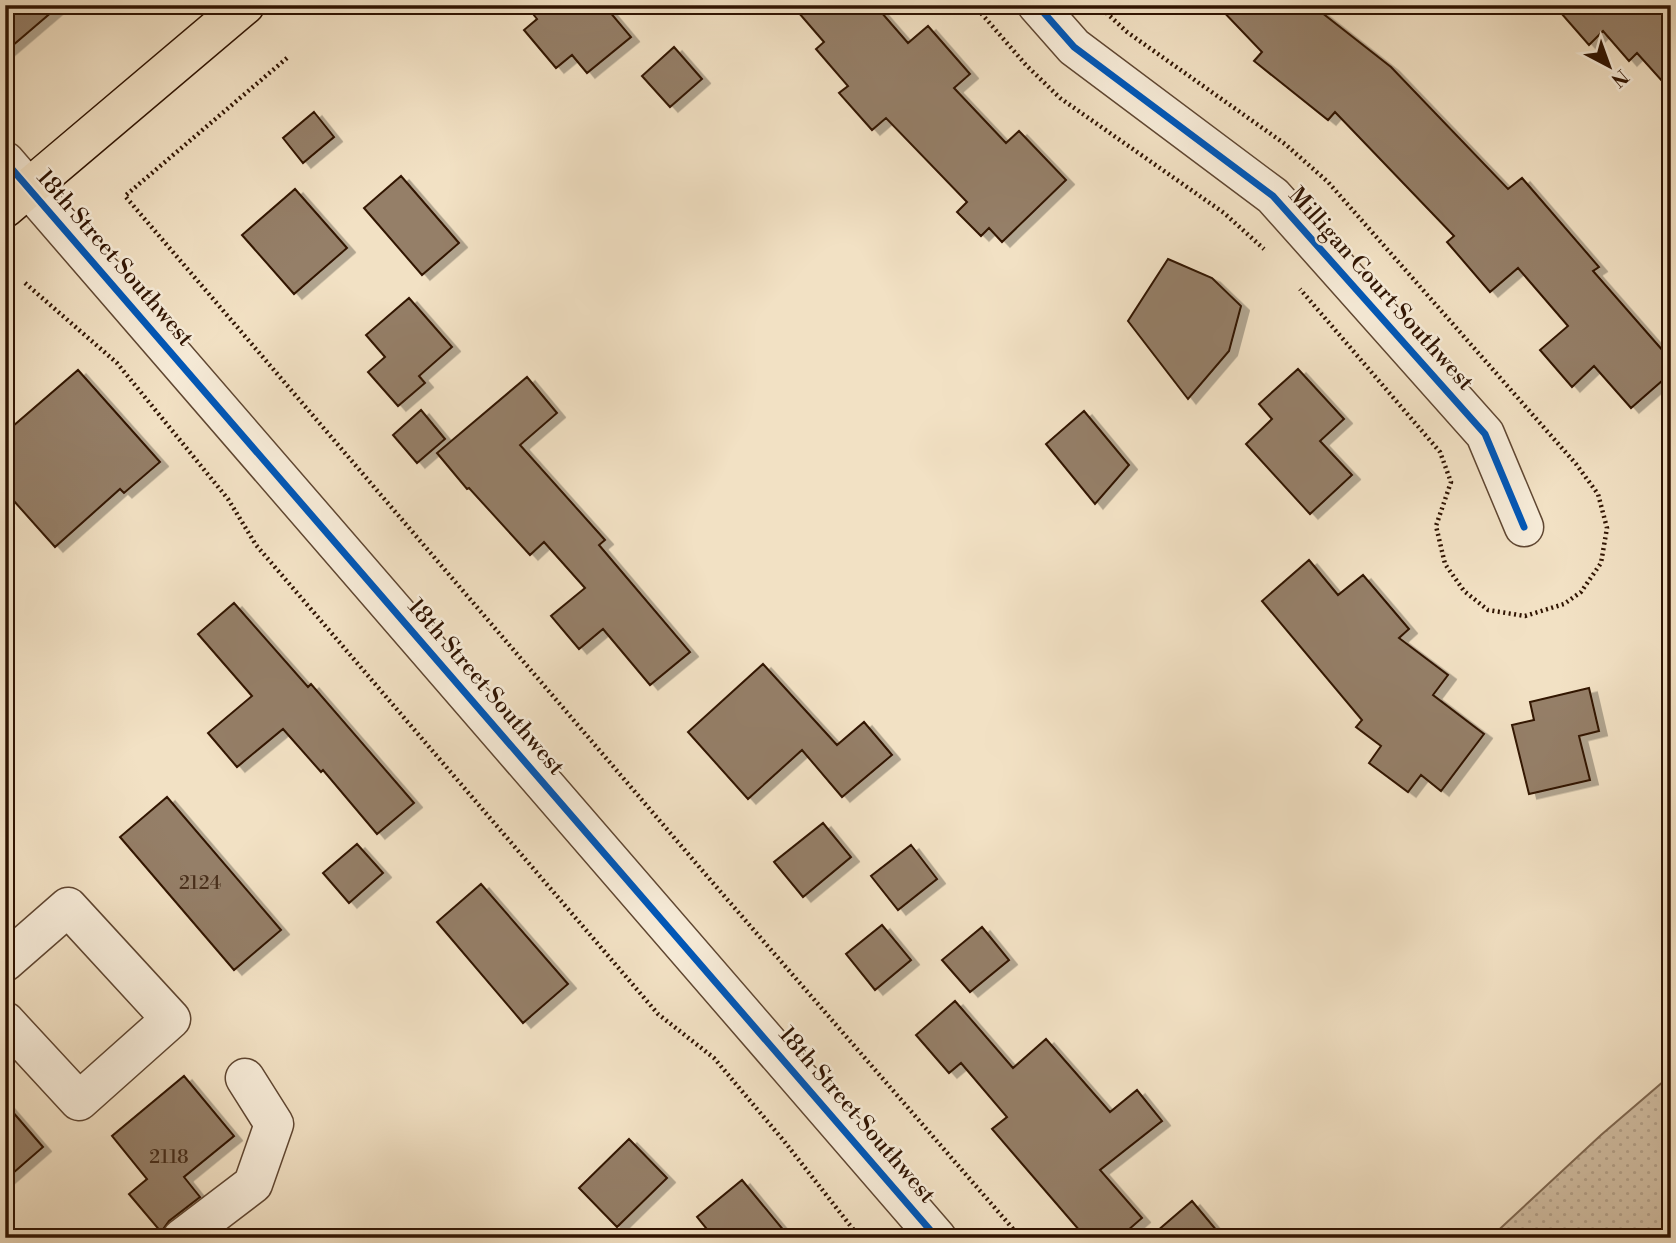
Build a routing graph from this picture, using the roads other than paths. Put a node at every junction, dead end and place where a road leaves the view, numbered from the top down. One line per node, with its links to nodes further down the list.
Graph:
1 (245, 5): 3 (main road)
2 (1037, 5): 4 (street, Milligan Court Southwest)
3 (13, 186): 9 (street, 18th Street Southwest)
4 (1524, 527)
5 (5, 962): 6 (street)
6 (13, 1044)
7 (245, 1078): 8 (street)
8 (183, 1238)
9 (937, 1238)

